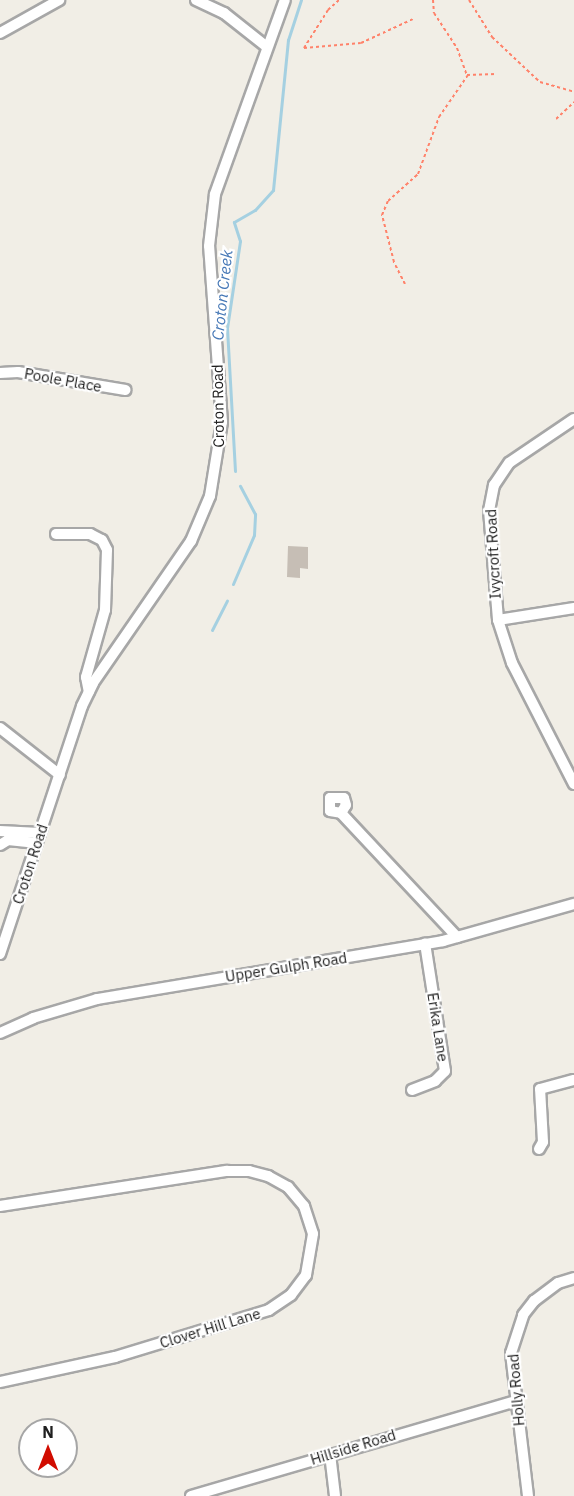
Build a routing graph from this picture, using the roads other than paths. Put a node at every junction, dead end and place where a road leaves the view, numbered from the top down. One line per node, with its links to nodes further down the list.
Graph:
1 (59, 0): 4 (street)
2 (196, 0): 5 (street)
3 (285, 0): 5 (street, Croton Road)
4 (0, 33)
5 (267, 47): 12 (street, Croton Road)
6 (0, 373): 7 (street, Poole Place)
7 (125, 390)
8 (574, 419): 11 (street, Ivycroft Road)
9 (56, 534): 12 (street)
10 (574, 608): 11 (street, Ivycroft Road)
11 (498, 620): 15 (street, Ivycroft Road)
12 (89, 692): 14 (street, Croton Road)
13 (0, 728): 14 (street)
14 (60, 775): 18 (street, Croton Road)
15 (574, 784)
16 (341, 813): 21 (street)
17 (0, 831): 18 (street)
18 (39, 838): 19 (street); 23 (street, Croton Road)
19 (0, 845)
20 (574, 904): 21 (street, Upper Gulph Road)
21 (457, 937): 22 (street, Upper Gulph Road)
22 (425, 944): 24 (street, Upper Gulph Road); 26 (street, Erika Lane)
23 (0, 954)
24 (0, 1033)
25 (574, 1080): 27 (street)
26 (412, 1090)
27 (539, 1149)
28 (0, 1206): 30 (street, Clover Hill Lane)
29 (574, 1278): 31 (street, Holly Road)
30 (0, 1382)
31 (516, 1401): 32 (street, Hillside Road); 35 (street, Holly Road)
32 (330, 1454): 33 (street, Hillside Road); 34 (street)
33 (191, 1496)
34 (335, 1496)
35 (528, 1496)

